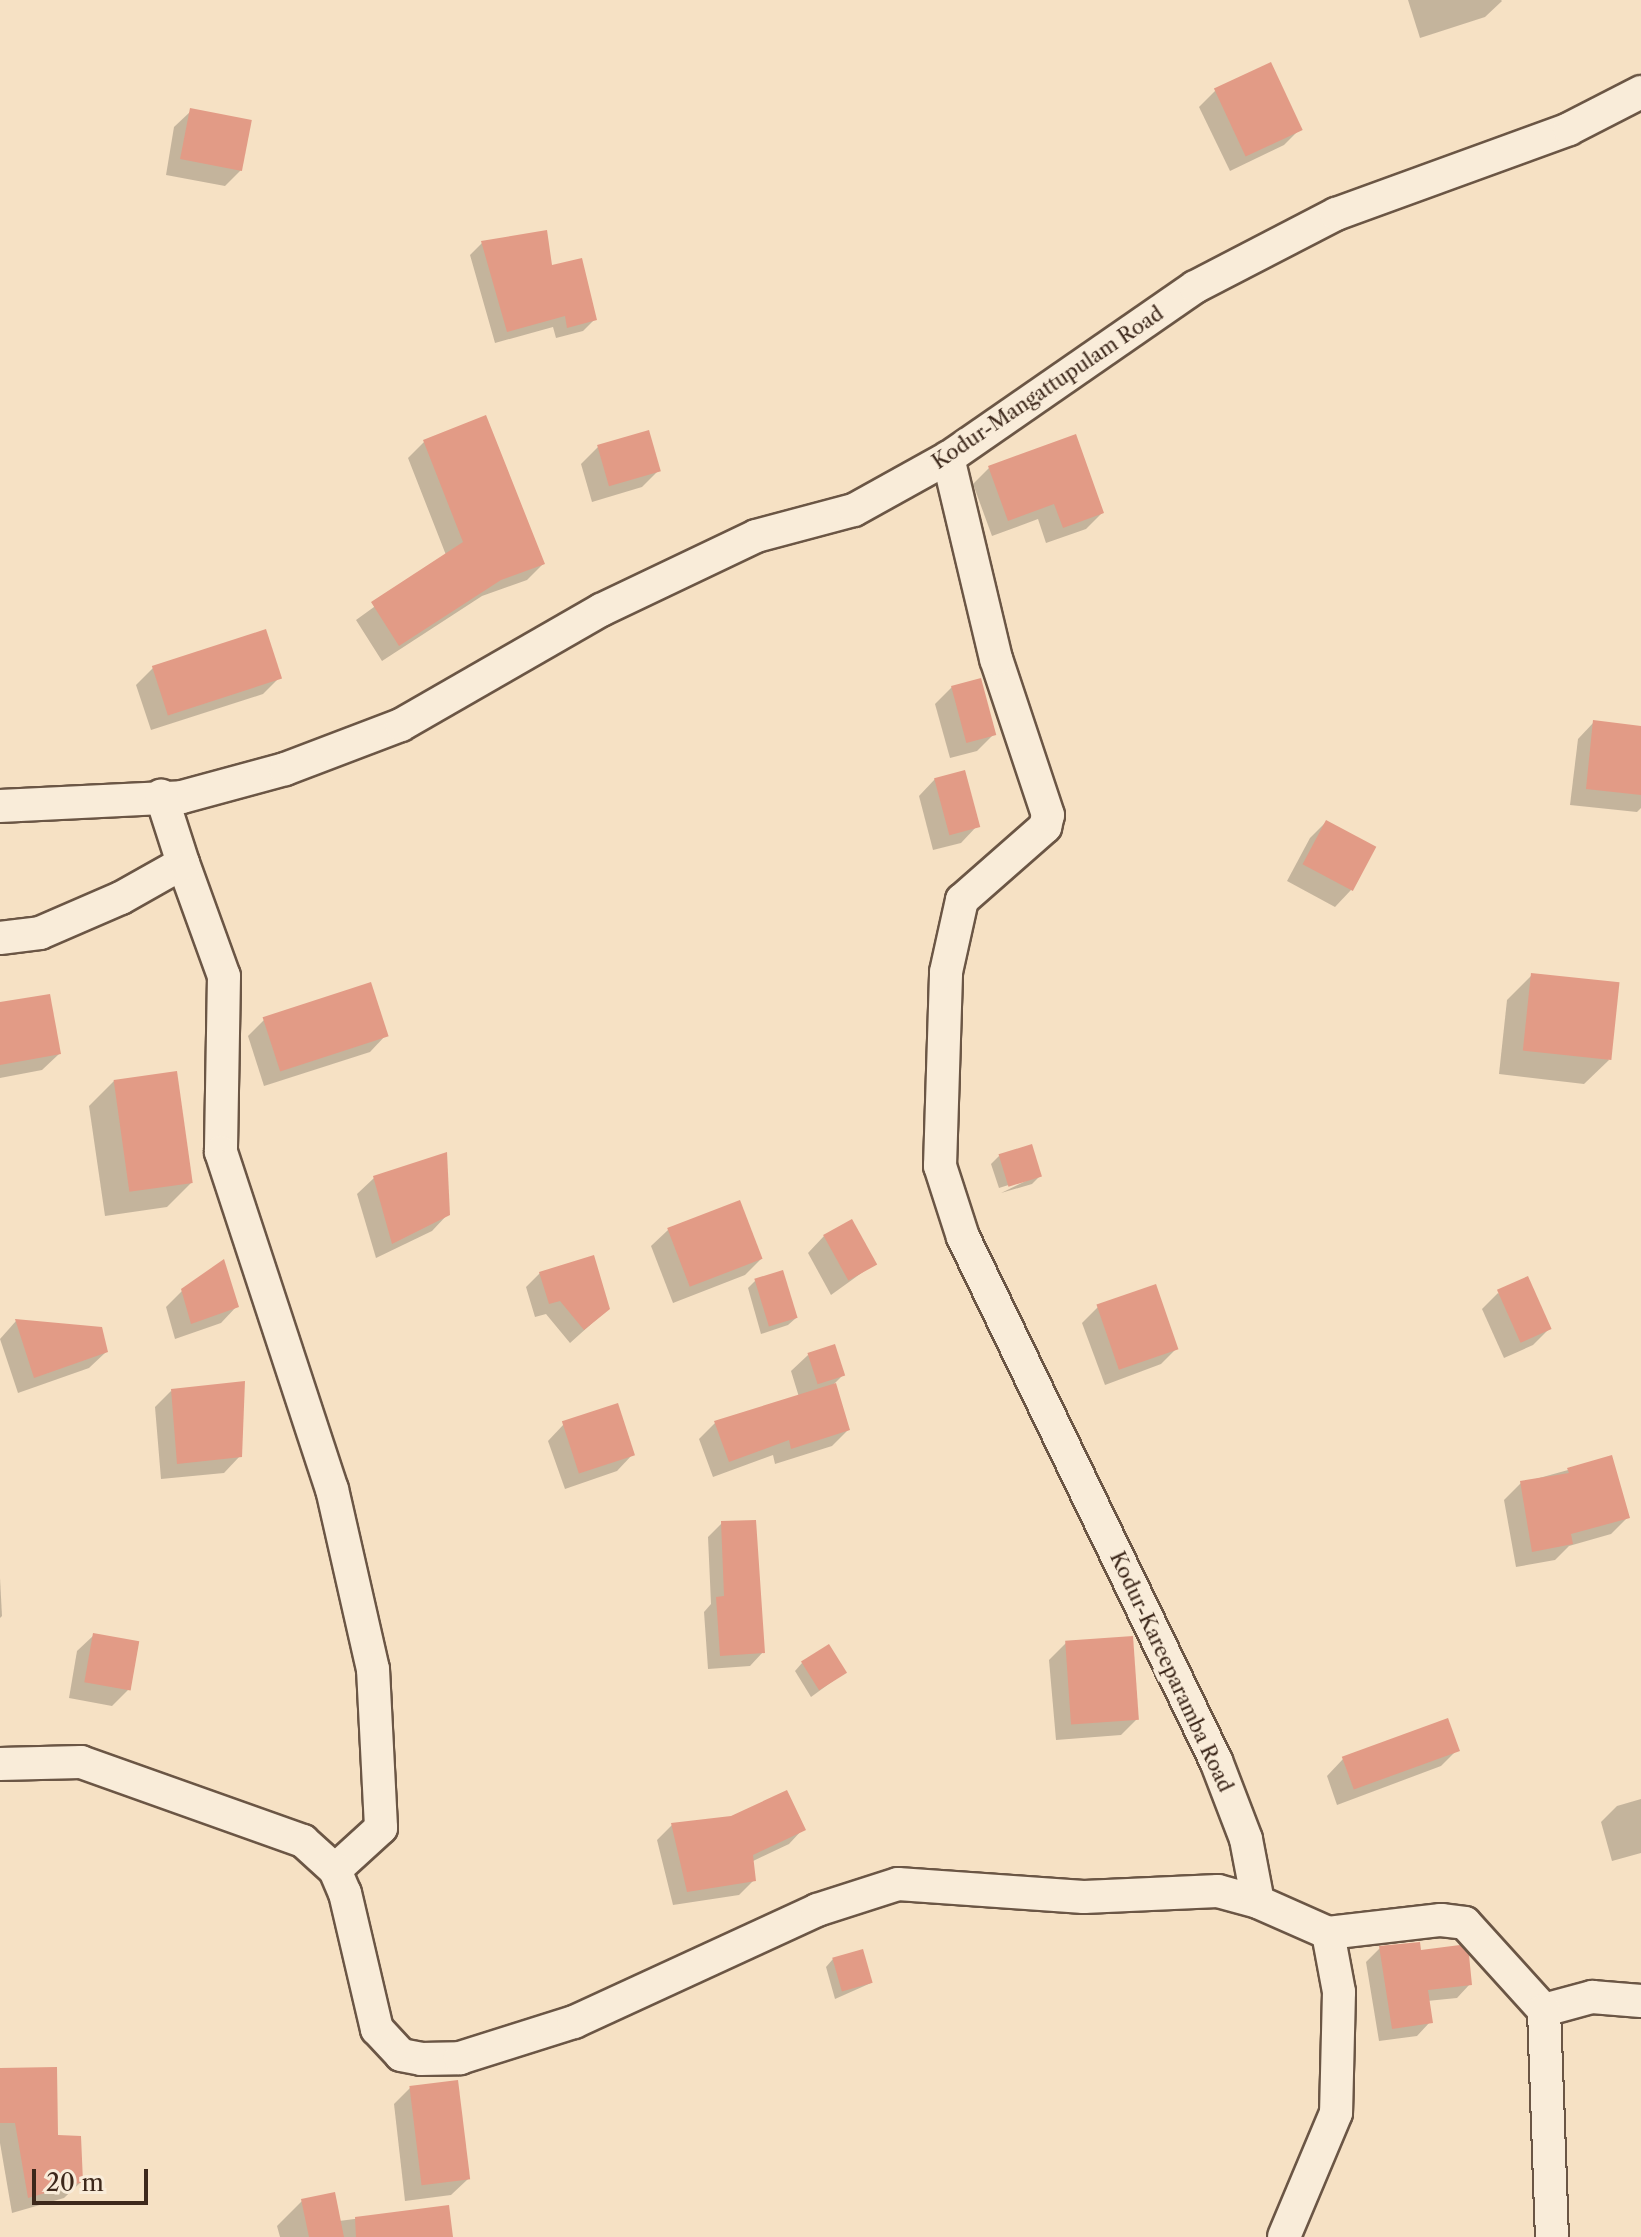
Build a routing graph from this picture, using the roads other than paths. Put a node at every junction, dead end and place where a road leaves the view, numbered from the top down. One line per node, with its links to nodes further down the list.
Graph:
1 (1641, 92): 2 (street, Kodur-Mangattupulam Road)
2 (948, 458): 3 (street, Kodur-Mangattupulam Road); 9 (street, Kodur-Kareeparamba Road)
3 (161, 795): 4 (street, Kodur-Mangattupulam Road); 5 (street)
4 (0, 806)
5 (183, 863): 6 (street); 8 (street)
6 (0, 938)
7 (0, 1764): 8 (street)
8 (335, 1870): 9 (street)
9 (1258, 1902): 10 (street)
10 (1328, 1933): 12 (street); 13 (street)
11 (1641, 2001): 12 (street)
12 (1544, 2010): 14 (street)
13 (1284, 2237)
14 (1552, 2237)

